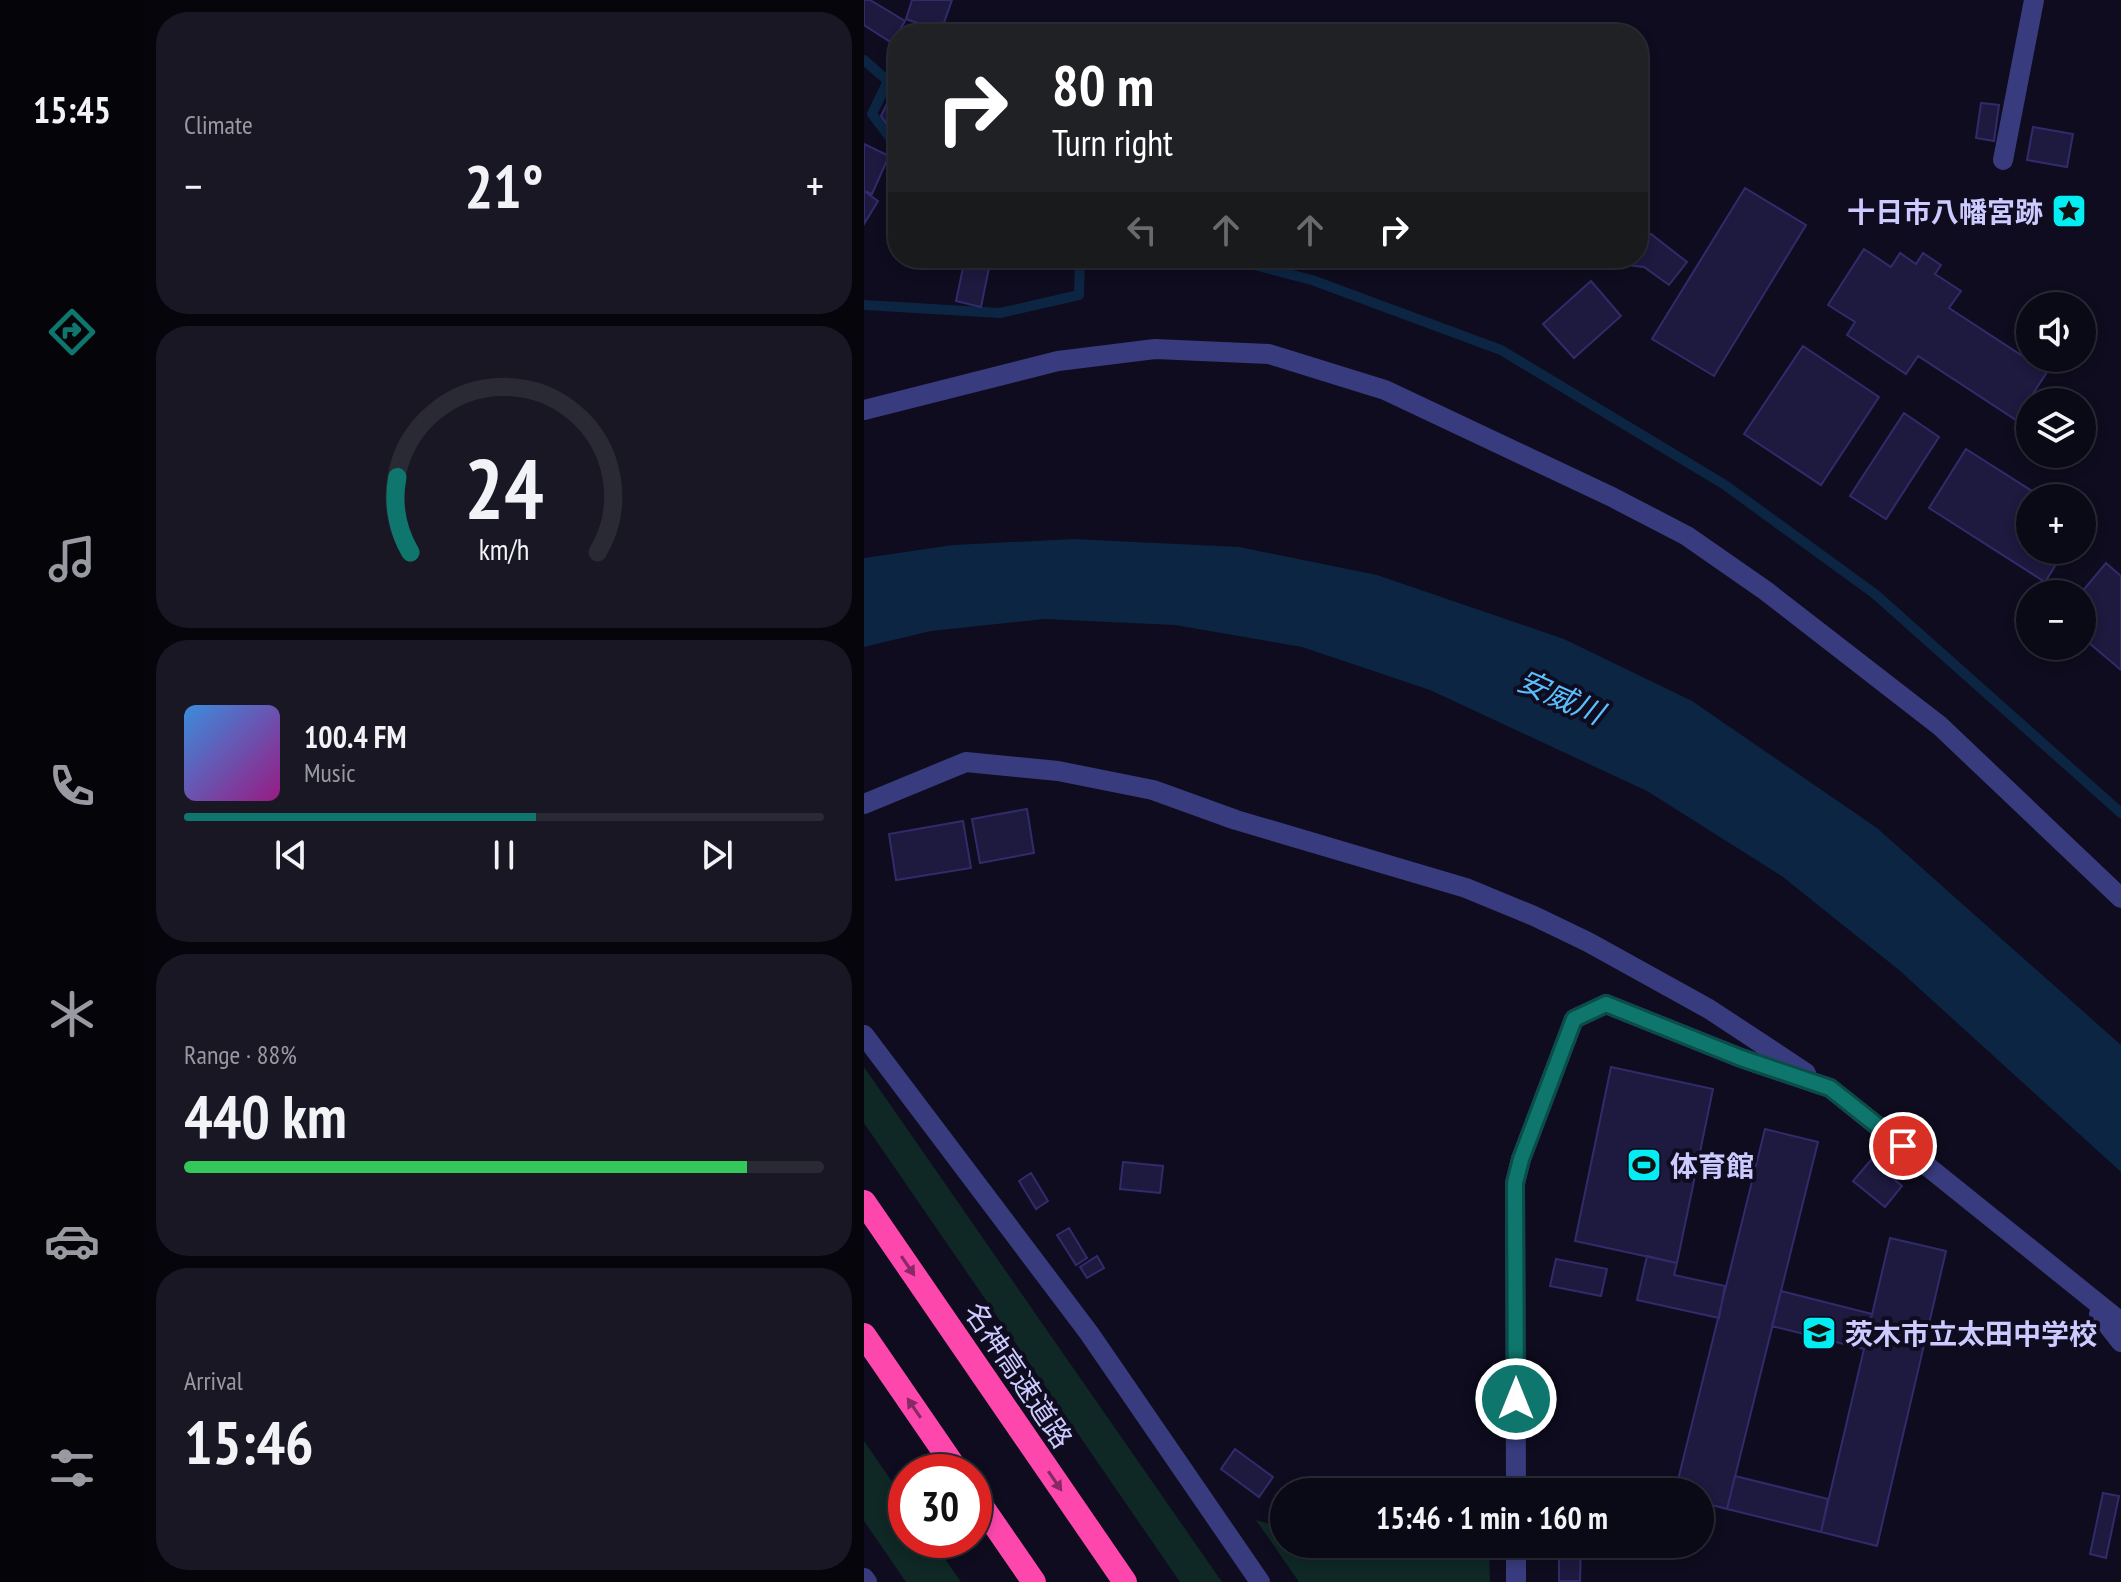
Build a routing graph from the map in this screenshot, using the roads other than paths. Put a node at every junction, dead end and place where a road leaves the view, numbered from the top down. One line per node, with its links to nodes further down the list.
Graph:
1 (2034, 0): 2 (street)
2 (2003, 160)
3 (864, 410): 5 (street)
4 (864, 804): 7 (street)
5 (2121, 898)
6 (864, 1035): 19 (street)
7 (1830, 1088): 9 (street); 14 (street)
8 (864, 1202): 18 (highway, 名神高速道路, one-way to 18)
9 (2077, 1286): 10 (street); 12 (street)
10 (2121, 1322)
11 (864, 1335): 13 (highway, one-way to 11)
12 (2121, 1342)
13 (946, 1454)
14 (1516, 1478)
15 (992, 1521): 17 (highway)
16 (1516, 1558): 20 (street)
17 (1034, 1582)
18 (1125, 1582)
19 (1260, 1582)
20 (1516, 1582)

